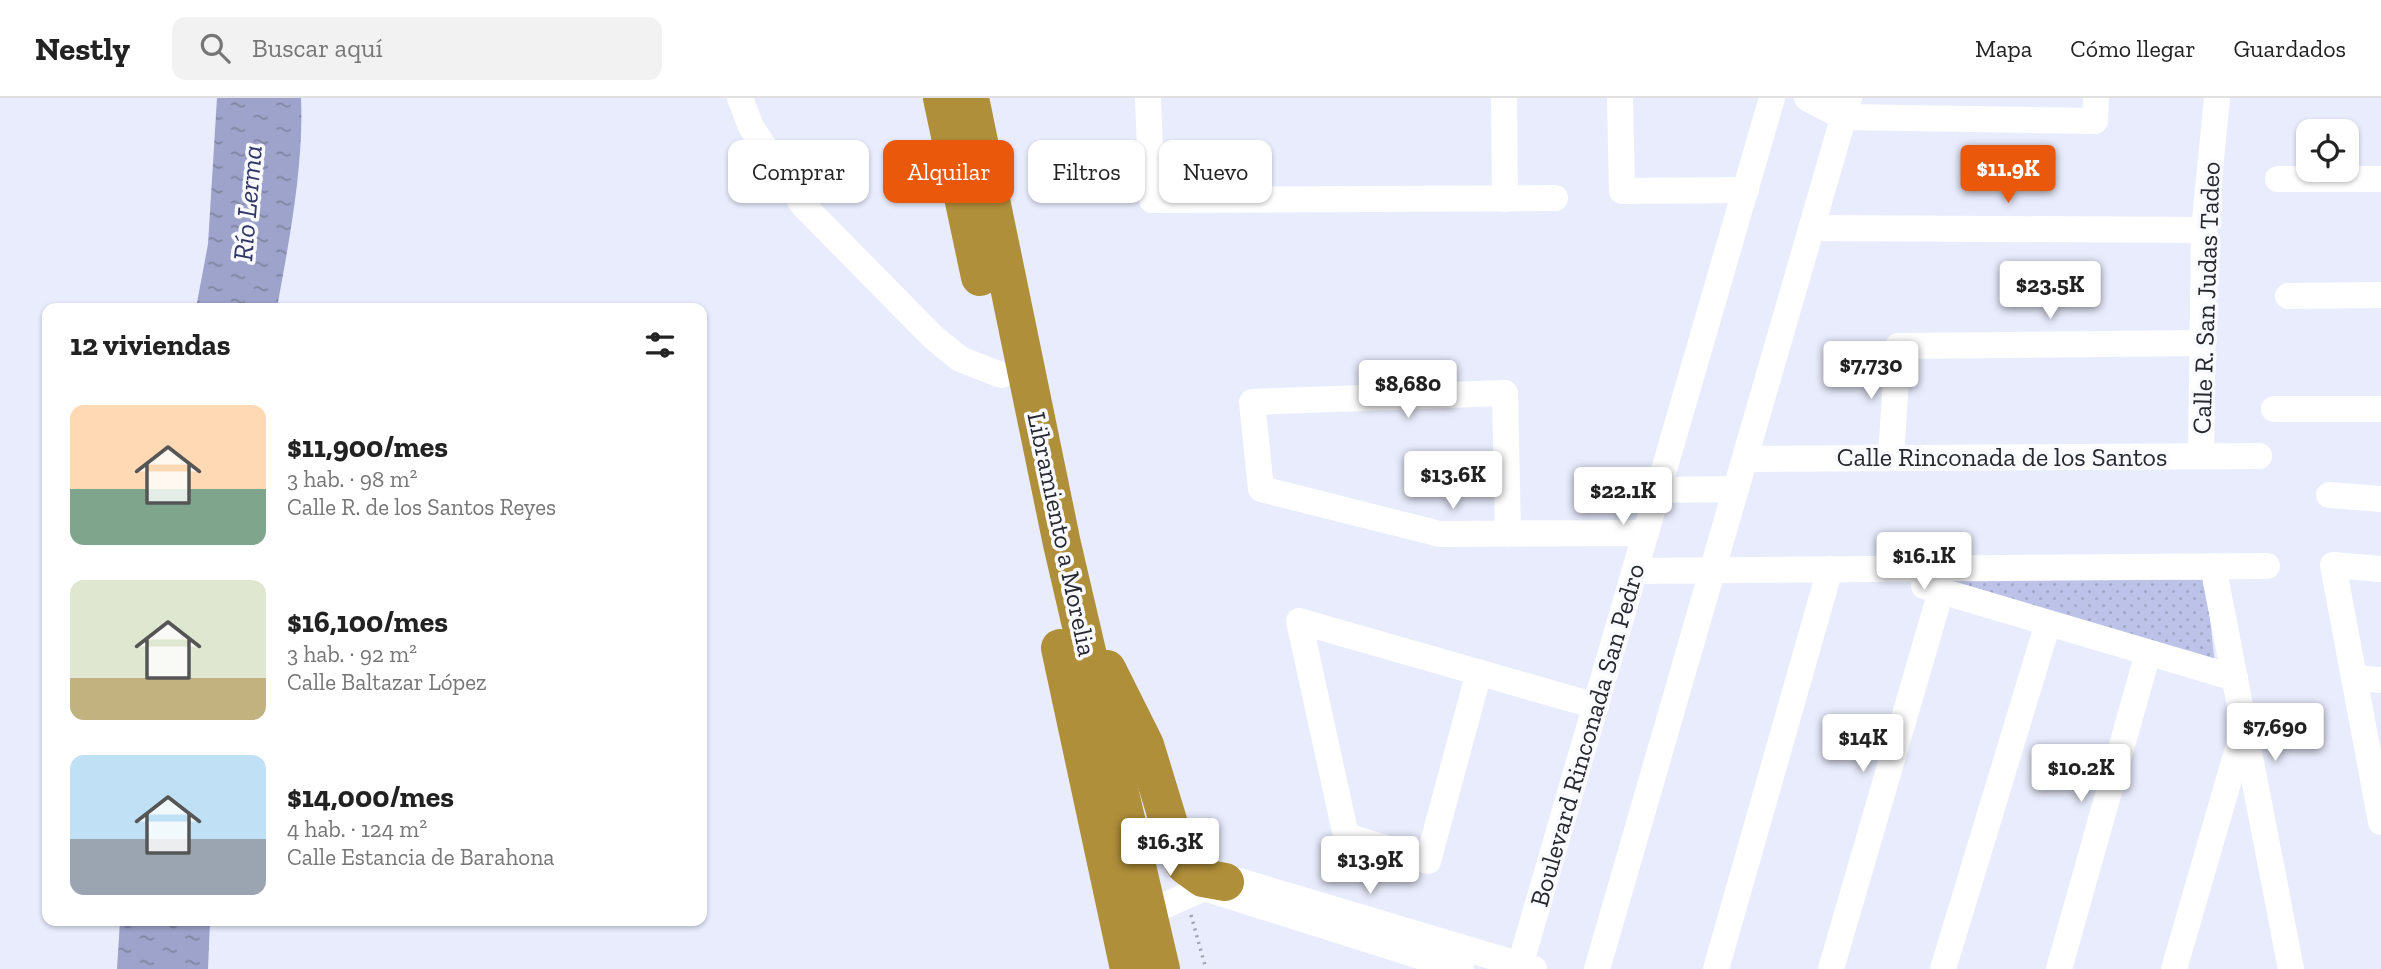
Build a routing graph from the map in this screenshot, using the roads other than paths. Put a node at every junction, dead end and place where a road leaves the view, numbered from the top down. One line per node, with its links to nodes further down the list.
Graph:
1 (740, 98): 22 (street)
2 (942, 98): 22 (highway, Libramiento a Morelia)
3 (970, 98): 43 (highway, Libramiento a Morelia)
4 (1148, 98): 16 (street)
5 (1504, 98): 16 (street)
6 (1620, 98): 14 (street)
7 (1772, 98): 14 (street, Boulevard Rinconada San Pedro)
8 (1807, 98): 11 (street)
9 (2096, 98): 11 (street)
10 (2217, 98): 18 (street, Calle R. San Judas Tadeo)
11 (1846, 108): 17 (street)
12 (2278, 179): 13 (street)
13 (2381, 179)
14 (1746, 190): 30 (street, Boulevard Rinconada San Pedro)
15 (1555, 198): 16 (street)
16 (1505, 199)
17 (1811, 228): 18 (street); 28 (street)
18 (2204, 230): 21 (street, Calle R. San Judas Tadeo)
19 (2381, 295): 20 (street)
20 (2288, 296)
21 (2202, 343): 25 (street, Calle R. San Judas Tadeo); 27 (street)
22 (1001, 375): 57 (highway, Libramiento a Morelia)
23 (2274, 409): 24 (street)
24 (2381, 409)
25 (2200, 456): 26 (street, Calle Rinconada de los Santos); 27 (street, Calle Rinconada de los Santos)
26 (2259, 456)
27 (1891, 458): 28 (street, Calle Rinconada de los Santos)
28 (1745, 459): 29 (street)
29 (1736, 489): 30 (street); 40 (street)
30 (1659, 490): 33 (street, Boulevard Rinconada San Pedro)
31 (2329, 495): 32 (street)
32 (2381, 499)
33 (1646, 533): 34 (street); 41 (street, Boulevard Rinconada San Pedro)
34 (1508, 534): 34 (street)
35 (2213, 566): 36 (street); 38 (street); 47 (street)
36 (2267, 566)
37 (1830, 569): 38 (street); 40 (street); 61 (street)
38 (1865, 569): 42 (street)
39 (2381, 569): 48 (street)
40 (1712, 570): 41 (street); 60 (street)
41 (1635, 571): 50 (street, Boulevard Rinconada San Pedro)
42 (1941, 591): 44 (street); 62 (street)
43 (1079, 614): 54 (highway); 55 (highway, Libramiento a Morelia)
44 (2048, 623): 45 (street); 63 (street)
45 (2148, 653): 47 (street); 64 (street)
46 (1479, 672): 46 (street); 50 (street)
47 (2235, 678): 51 (street)
48 (2354, 678): 49 (street); 52 (street)
49 (2381, 680)
50 (1596, 706): 56 (street, Boulevard Rinconada San Pedro)
51 (2244, 726): 65 (street); 66 (street)
52 (2377, 784): 53 (street)
53 (2381, 822)
54 (1206, 889): 55 (street); 56 (street); 59 (street)
55 (1149, 913): 58 (highway, Libramiento a Morelia)
56 (1524, 968)
57 (1129, 969)
58 (1161, 969)
59 (1461, 969)
60 (1597, 969)
61 (1716, 969)
62 (1831, 969)
63 (1943, 969)
64 (2059, 969)
65 (2174, 969)
66 (2291, 969)

